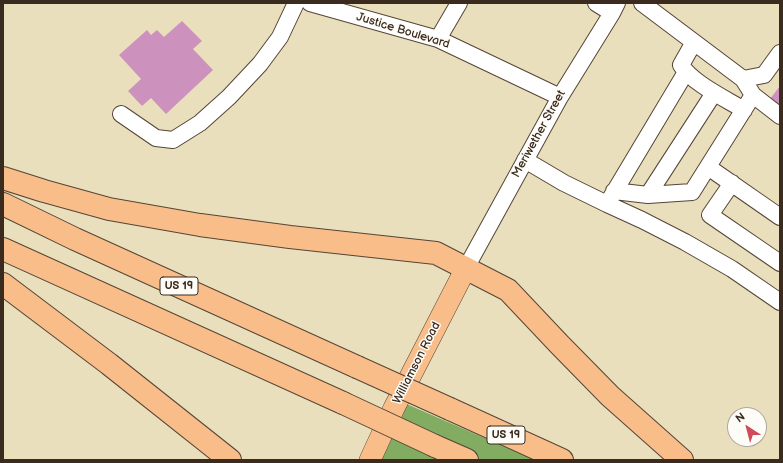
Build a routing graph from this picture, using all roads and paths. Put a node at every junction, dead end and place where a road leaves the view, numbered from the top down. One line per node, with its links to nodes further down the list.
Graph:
1 (296, 3): 16 (street)
2 (310, 3): 7 (street, Justice Boulevard)
3 (459, 3): 7 (street)
4 (596, 3): 6 (street)
5 (642, 3): 8 (street)
6 (615, 8): 14 (street, Meriwether Street)
7 (438, 39): 14 (street, Justice Boulevard)
8 (694, 42): 10 (street); 11 (street)
9 (780, 53): 11 (street)
10 (686, 72): 12 (street); 23 (street)
11 (743, 79): 13 (street)
12 (714, 92): 15 (street); 22 (street)
13 (753, 95): 15 (street); 17 (street)
14 (560, 97): 18 (street, Meriwether Street)
15 (744, 110): 19 (street)
16 (121, 114)
17 (780, 116)
18 (525, 160): 23 (street); 28 (street, Meriwether Street)
19 (708, 167): 21 (street); 22 (street)
20 (3, 178): 28 (highway)
21 (732, 183): 25 (street); 27 (street)
22 (648, 195): 23 (street)
23 (610, 198): 30 (street)
24 (3, 204): 34 (highway, US 19, bridge)
25 (780, 217)
26 (3, 249): 33 (highway, bridge)
27 (780, 263)
28 (466, 268): 32 (main road, Williamson Road); 35 (highway)
29 (3, 284): 31 (highway)
30 (780, 302)
31 (230, 460)
32 (370, 460)
33 (467, 460)
34 (562, 460)
35 (682, 460)

